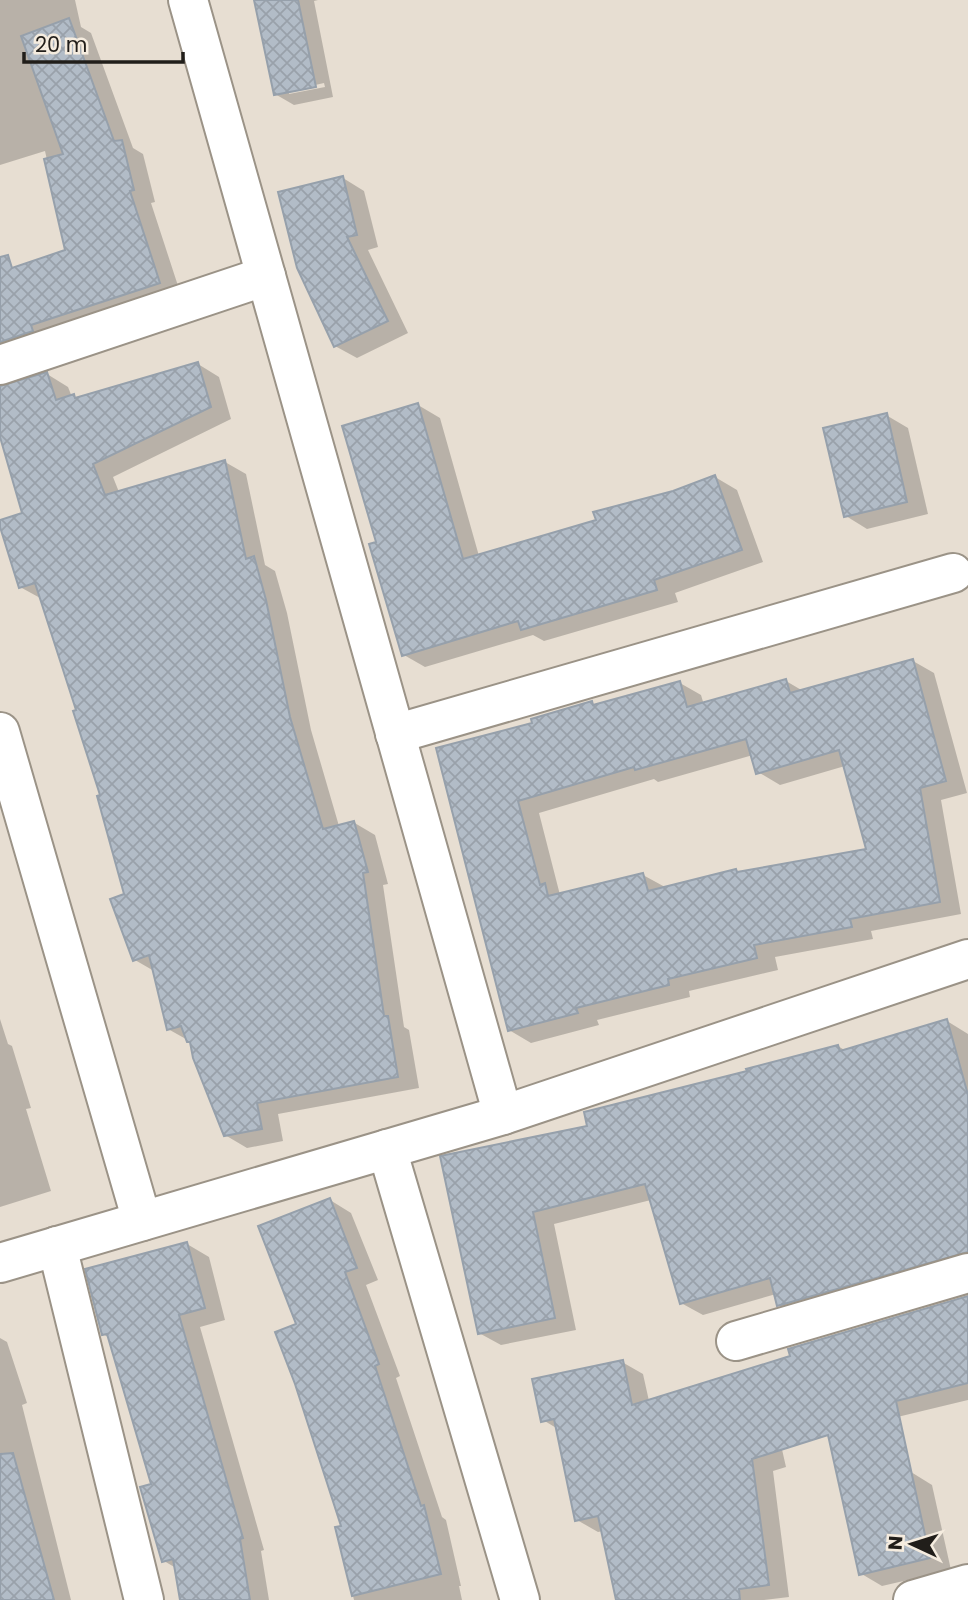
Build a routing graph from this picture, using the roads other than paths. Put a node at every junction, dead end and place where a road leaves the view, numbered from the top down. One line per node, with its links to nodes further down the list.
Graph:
1 (188, 0): 2 (street)
2 (266, 276): 3 (street); 6 (street)
3 (0, 365)
4 (953, 573): 6 (street)
5 (0, 732): 10 (street)
6 (395, 734): 8 (street)
7 (968, 959): 8 (street)
8 (503, 1115): 9 (street)
9 (387, 1149): 10 (street); 17 (street)
10 (142, 1221): 11 (street)
11 (57, 1246): 12 (street); 16 (street)
12 (0, 1263)
13 (968, 1273): 14 (street)
14 (736, 1342)
15 (968, 1584): 18 (street)
16 (144, 1600)
17 (520, 1600)
18 (913, 1600)

